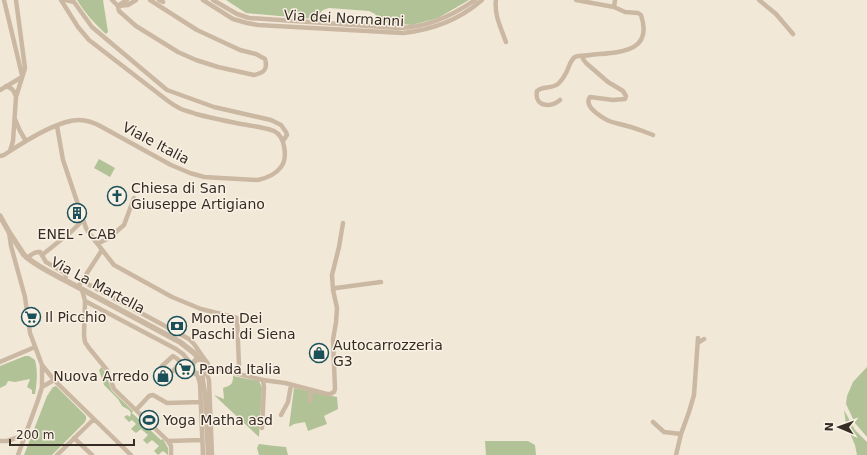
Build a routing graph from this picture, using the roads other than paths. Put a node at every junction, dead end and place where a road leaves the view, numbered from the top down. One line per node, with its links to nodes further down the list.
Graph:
1 (4, 0): 24 (street)
2 (16, 0): 24 (street)
3 (61, 0): 33 (street)
4 (66, 0): 33 (street, Viale Italia)
5 (112, 0): 19 (street)
6 (119, 0): 19 (street)
7 (127, 0): 19 (street)
8 (136, 0): 19 (street)
9 (150, 0): 19 (street)
10 (203, 0): 13 (street, Via dei Normanni)
11 (213, 0): 12 (street, Via dei Normanni)
12 (475, 0)
13 (482, 0)
14 (496, 0): 22 (street)
15 (576, 0): 18 (street)
16 (615, 0): 20 (street)
17 (759, 0): 21 (street)
18 (594, 2): 20 (street)
19 (118, 6)
20 (614, 7): 23 (street)
21 (793, 34)
22 (506, 42)
23 (584, 56): 28 (street); 31 (street)
24 (22, 77): 25 (street); 27 (street)
25 (6, 86): 26 (street); 27 (street)
26 (0, 90)
27 (16, 97): 29 (street)
28 (560, 100)
29 (14, 118): 32 (street); 34 (street)
30 (57, 126): 32 (street, Viale Italia); 33 (street, Viale Italia); 38 (street)
31 (653, 135)
32 (26, 141): 34 (street, Viale Italia)
33 (283, 141)
34 (10, 151): 35 (street, Viale Italia)
35 (0, 156)
36 (134, 198): 41 (street)
37 (0, 216): 40 (street, Via La Martella)
38 (83, 220): 41 (street); 43 (street)
39 (343, 223): 52 (street)
40 (9, 232): 44 (street, Via La Martella); 47 (street)
41 (95, 241): 42 (street)
42 (102, 250): 45 (street); 46 (street)
43 (42, 255): 44 (street); 48 (street)
44 (26, 257): 47 (street); 48 (street, Via La Martella)
45 (96, 259): 46 (street); 49 (street)
46 (110, 260): 62 (street)
47 (16, 264): 56 (street)
48 (65, 280): 51 (street, Via La Martella)
49 (82, 281): 51 (street); 55 (street)
50 (381, 282): 52 (street)
51 (80, 289): 53 (street); 57 (street, Via La Martella)
52 (333, 290): 68 (street)
53 (85, 302): 61 (street); 71 (street)
54 (704, 339): 76 (street)
55 (194, 344): 57 (street); 58 (street)
56 (35, 347): 59 (street); 60 (street)
57 (188, 348): 58 (street, Via La Martella)
58 (201, 358): 61 (street); 63 (street)
59 (0, 362)
60 (42, 365): 64 (street); 67 (street)
61 (193, 366): 63 (street)
62 (223, 369): 63 (street); 65 (street)
63 (203, 372): 70 (street); 88 (street); 89 (street)
64 (54, 380): 67 (street); 73 (street)
65 (263, 380): 66 (street); 75 (street)
66 (291, 384): 68 (street); 72 (street)
67 (42, 387): 77 (street)
68 (311, 390): 69 (street)
69 (310, 401)
70 (201, 402): 71 (street); 79 (street)
71 (136, 410): 81 (street)
72 (281, 415)
73 (94, 419): 78 (street); 85 (street)
74 (653, 422): 76 (street)
75 (262, 428)
76 (681, 434): 90 (street)
77 (25, 435): 80 (street); 82 (street)
78 (74, 438): 83 (street); 84 (street)
79 (202, 440): 81 (street); 87 (street)
80 (0, 441)
81 (168, 441): 86 (street)
82 (18, 455)
83 (57, 455)
84 (92, 455)
85 (131, 455)
86 (171, 455)
87 (203, 455)
88 (208, 455)
89 (212, 455)
90 (676, 455)

